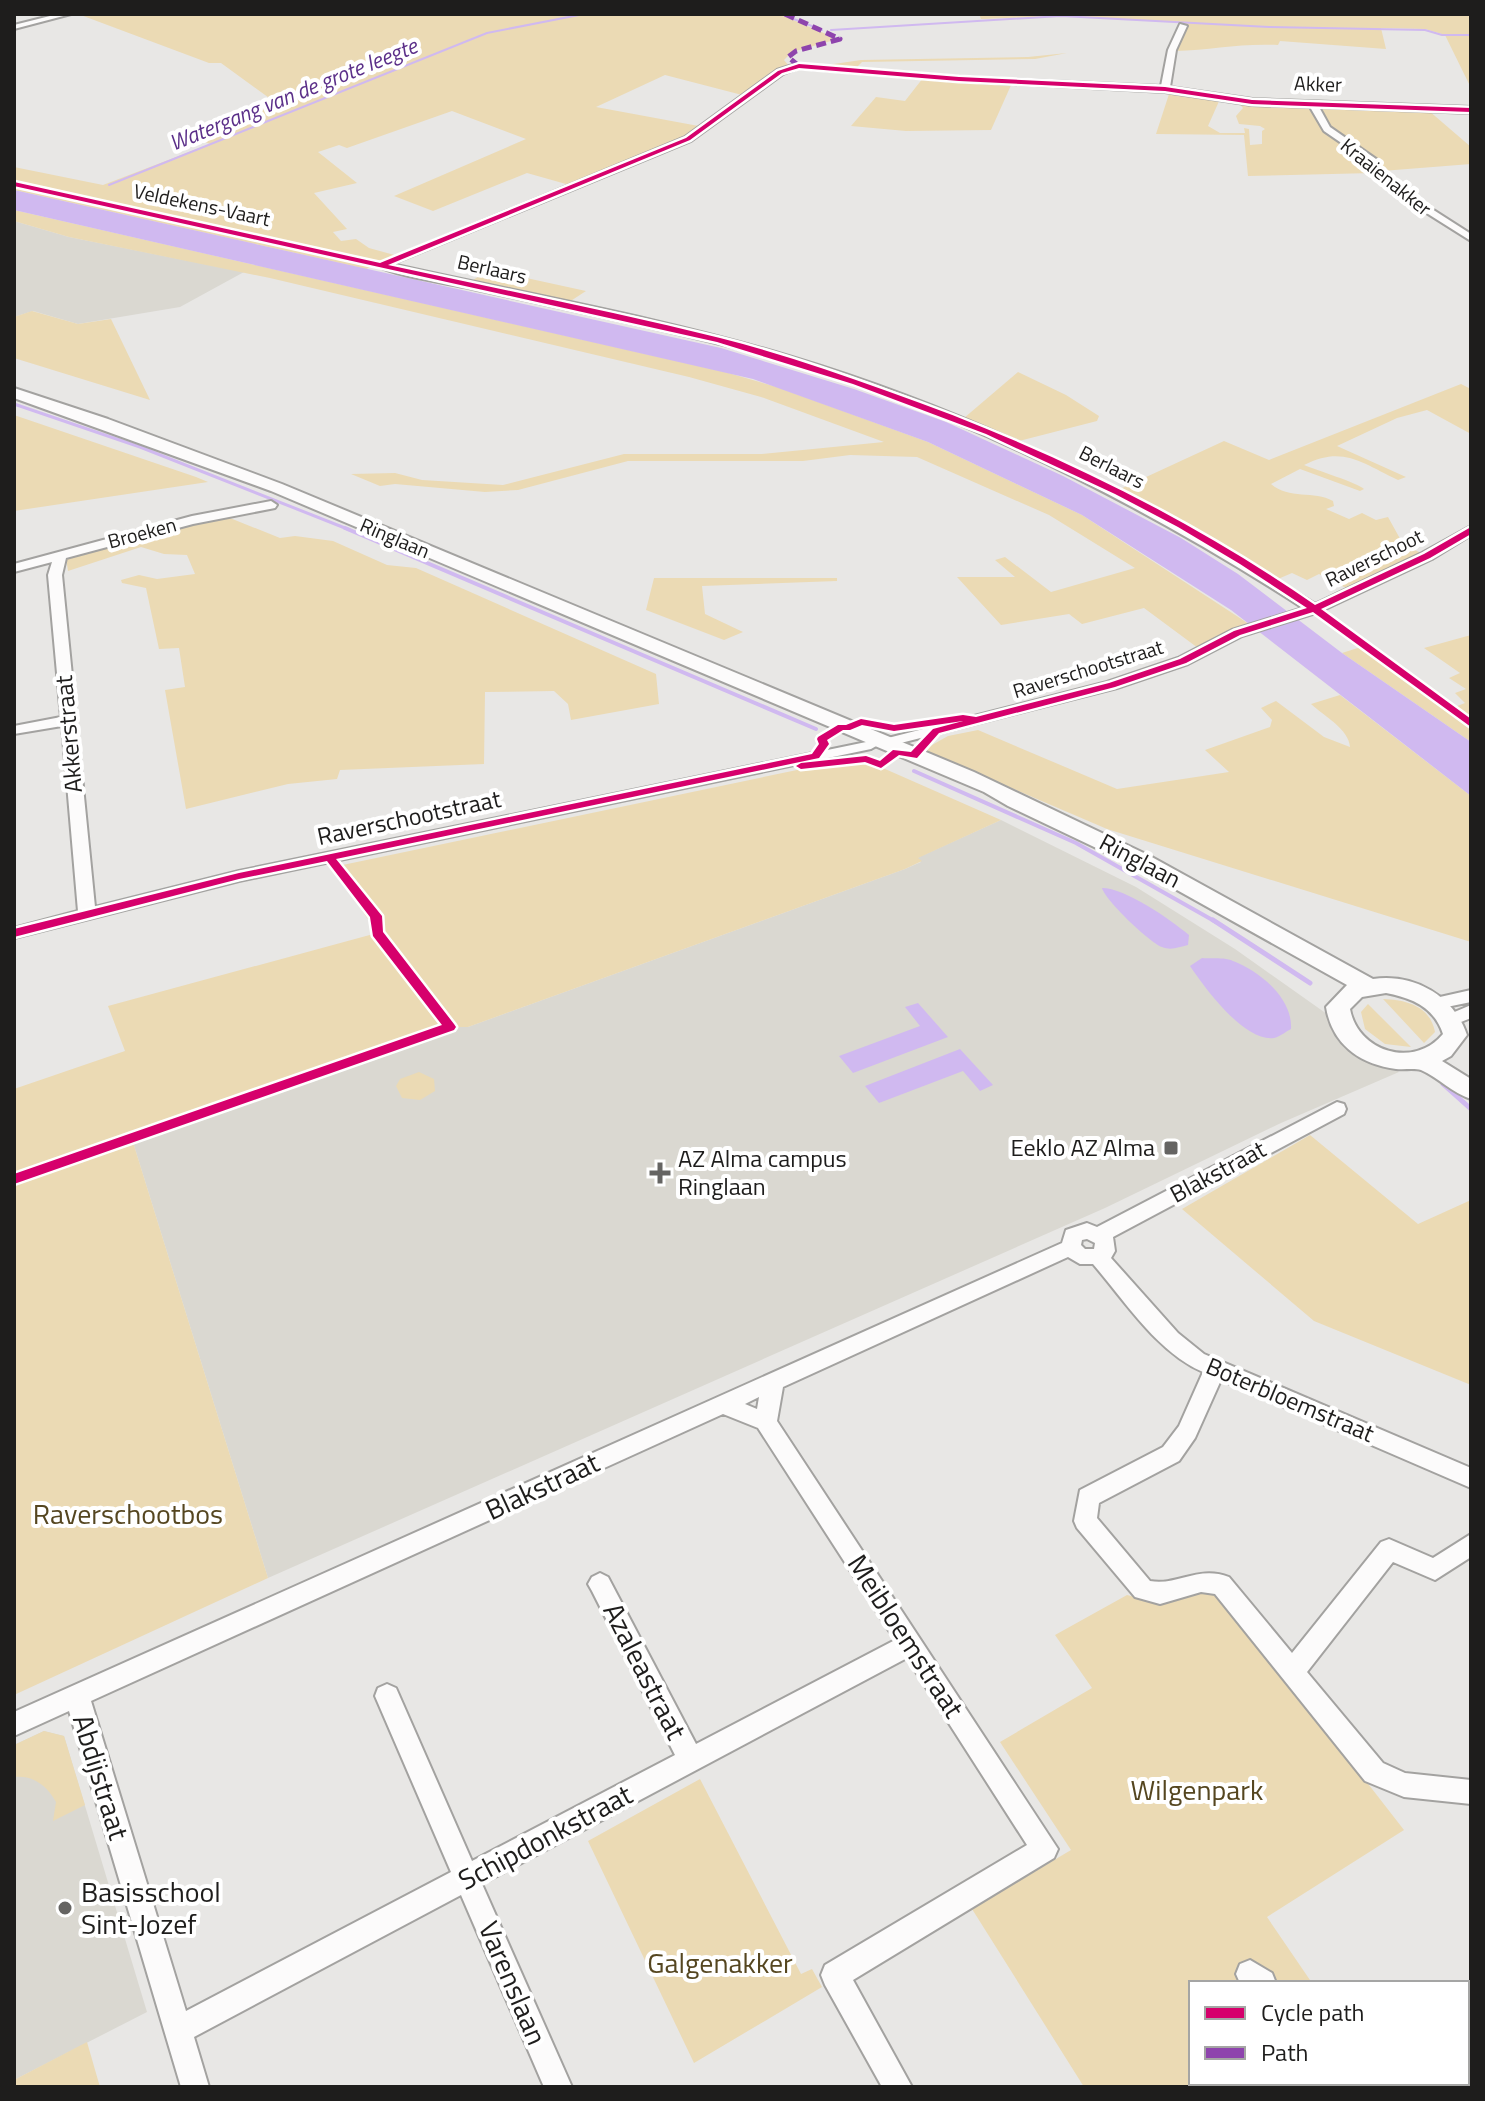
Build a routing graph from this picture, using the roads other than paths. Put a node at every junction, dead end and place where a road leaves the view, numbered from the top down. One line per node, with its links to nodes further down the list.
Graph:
1 (67, 14): 3 (street)
2 (1183, 26): 4 (street)
3 (14, 27)
4 (1165, 89): 5 (street, Akker); 13 (street, Berlaars)
5 (1313, 104): 6 (street, Akker); 7 (street, Kraaienakker)
6 (1471, 110)
7 (1471, 238)
8 (14, 393): 15 (main road, Ringlaan)
9 (271, 505): 11 (street, Broeken)
10 (1471, 530): 13 (street, Raverschoot)
11 (60, 555): 12 (street, Broeken); 16 (street, Akkerstraat)
12 (14, 568)
13 (1307, 611): 14 (street, Raverschoot)
14 (1246, 630): 18 (street, Raverschootstraat)
15 (771, 697): 18 (main road, Ringlaan); 18 (main road, Ringlaan)
16 (68, 720): 17 (street); 19 (street, Akkerstraat)
17 (14, 730)
18 (885, 747): 19 (street, Raverschootstraat); 20 (main road, Ringlaan)
19 (87, 914): 21 (street, Raverschootstraat)
20 (1250, 922): 22 (main road, Ringlaan); 24 (main road, Ringlaan)
21 (14, 933)
22 (1367, 986): 24 (main road); 25 (main road)
23 (1471, 996): 25 (street)
24 (1344, 997): 27 (main road)
25 (1453, 1011): 26 (main road)
26 (1448, 1049): 27 (main road); 28 (main road)
27 (1424, 1061): 29 (main road)
28 (1471, 1073)
29 (1471, 1090)
30 (1337, 1109): 31 (street, Blakstraat)
31 (1099, 1235): 32 (street); 33 (street)
32 (1071, 1247): 33 (street); 35 (street, Blakstraat)
33 (1098, 1257): 34 (street, Boterbloemstraat)
34 (1215, 1369): 38 (street, Boterbloemstraat); 42 (street)
35 (773, 1381): 36 (street, Blakstraat); 37 (street)
36 (723, 1404): 37 (street); 43 (street, Blakstraat)
37 (766, 1422): 41 (street, Meibloemstraat)
38 (1471, 1478)
39 (1471, 1544): 42 (street)
40 (600, 1584): 46 (street, Azaleastraat)
41 (911, 1644): 46 (street, Schipdonkstraat); 52 (street, Meibloemstraat)
42 (1293, 1671): 47 (street)
43 (77, 1696): 45 (street, Blakstraat); 49 (street, Abdijstraat)
44 (387, 1696): 48 (street, Varenslaan)
45 (14, 1724)
46 (690, 1759): 48 (street, Schipdonkstraat)
47 (1471, 1792)
48 (468, 1878): 49 (street, Schipdonkstraat); 51 (street, Varenslaan)
49 (178, 2030): 50 (street, Abdijstraat)
50 (195, 2087)
51 (558, 2087)
52 (898, 2087)

